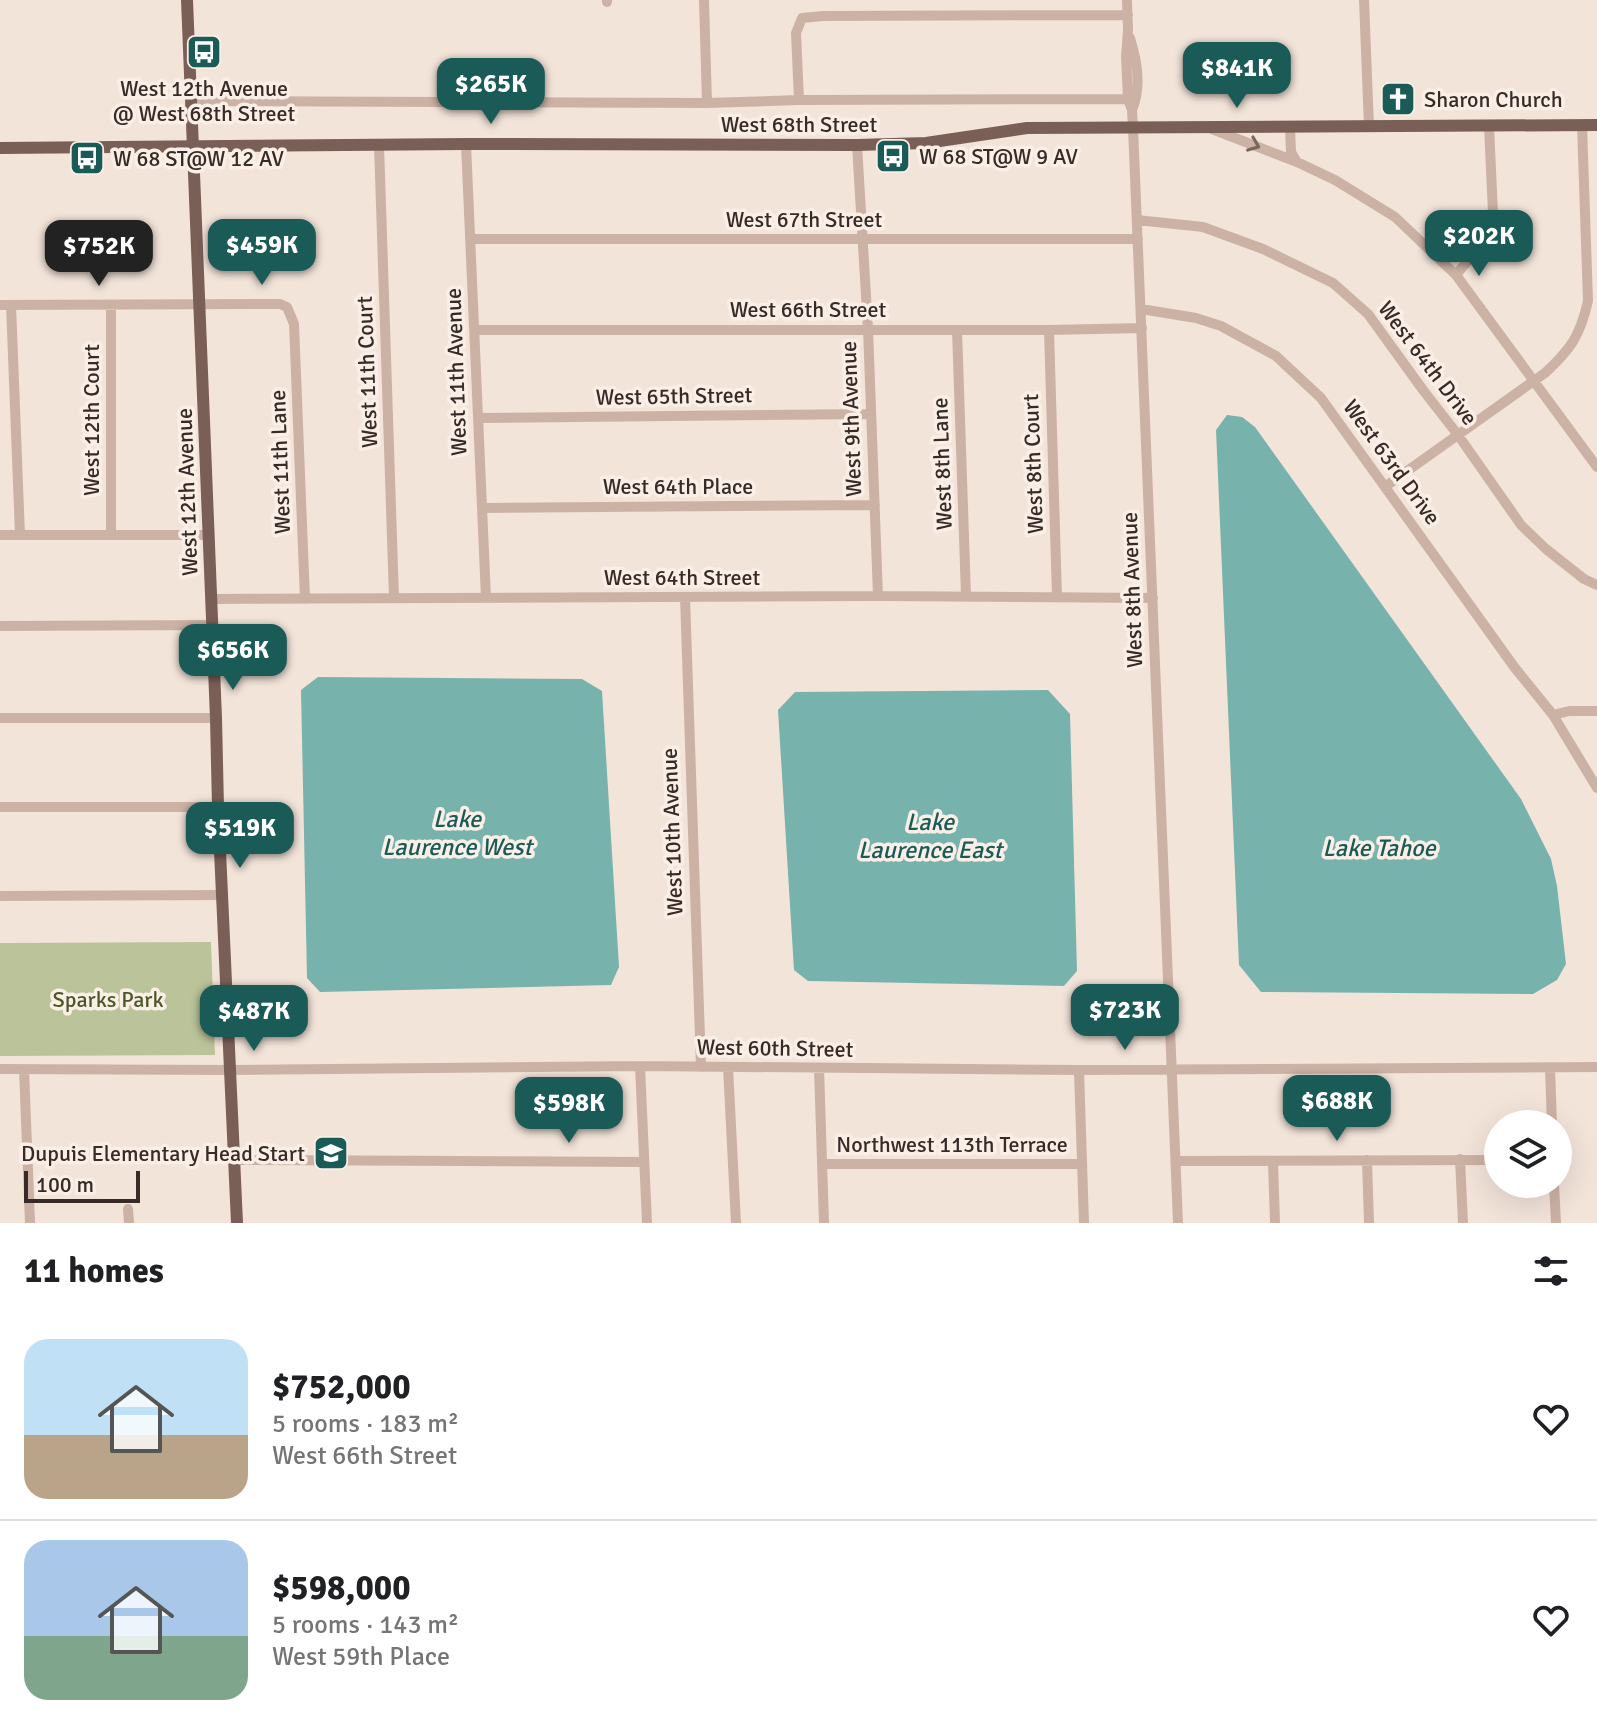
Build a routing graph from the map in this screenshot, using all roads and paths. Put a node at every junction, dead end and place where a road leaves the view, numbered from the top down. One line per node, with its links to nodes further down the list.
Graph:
1 (187, 0): 7 (main road, West 12th Avenue)
2 (704, 0): 8 (street)
3 (1127, 0): 5 (street, West 8th Avenue)
4 (1364, 0): 13 (street)
5 (1128, 15): 6 (street); 9 (street, West 8th Avenue)
6 (799, 100): 8 (street, West 68th Street); 9 (street, West 68th Street)
7 (191, 101): 8 (street, West 68th Street); 20 (main road, West 12th Avenue)
8 (707, 103)
9 (1130, 104): 14 (street, West 8th Avenue)
10 (1582, 125): 11 (main road, West 68th Street); 12 (main road, West 68th Street); 37 (street)
11 (1597, 125)
12 (1489, 126): 13 (main road, West 68th Street); 27 (street)
13 (1369, 127): 16 (main road, West 68th Street)
14 (1133, 128): 15 (main road, West 68th Street); 19 (main road, West 68th Street); 23 (street, West 8th Avenue)
15 (1211, 128): 16 (main road, West 68th Street); 22 (street, one-way to 22)
16 (1290, 128): 22 (street)
17 (466, 144): 18 (main road, West 68th Street); 19 (main road, West 68th Street); 24 (street, West 11th Avenue)
18 (379, 145): 20 (main road, West 68th Street); 54 (street, West 11th Court)
19 (857, 145): 25 (street, West 9th Avenue)
20 (192, 146): 21 (main road, West 68th Street); 28 (main road, West 12th Avenue)
21 (0, 148)
22 (1297, 162): 27 (street)
23 (1137, 220): 26 (street, West 8th Avenue); 40 (street, West 64th Drive)
24 (470, 239): 25 (street, West 67th Street); 34 (street, West 11th Avenue)
25 (861, 239): 26 (street, West 67th Street); 33 (street, West 9th Avenue)
26 (1138, 239): 31 (street, West 8th Avenue)
27 (1456, 275): 37 (street)
28 (199, 304): 30 (street); 48 (main road, West 12th Avenue); 58 (street, West 11th Lane)
29 (6, 305): 30 (street); 46 (street)
30 (111, 305): 47 (street, West 12th Court)
31 (1141, 309): 32 (street, West 8th Avenue); 42 (street, West 63rd Drive)
32 (1142, 328): 36 (street, West 66th Street); 56 (street, West 8th Avenue)
33 (868, 329): 34 (street, West 66th Street); 35 (street, West 66th Street); 38 (street, West 9th Avenue)
34 (475, 330): 39 (street, West 11th Avenue)
35 (957, 330): 36 (street, West 66th Street); 51 (street, West 8th Lane)
36 (1049, 330): 53 (street, West 8th Court)
37 (1533, 380): 40 (street); 41 (street)
38 (871, 414): 39 (street, West 65th Street); 43 (street, West 9th Avenue)
39 (478, 418): 44 (street, West 11th Avenue)
40 (1458, 435): 42 (street); 49 (street, West 64th Drive)
41 (1597, 467)
42 (1386, 486): 62 (street, West 63rd Drive)
43 (875, 505): 44 (street, West 64th Place); 50 (street, West 9th Avenue)
44 (482, 508): 55 (street, West 11th Avenue)
45 (0, 535): 46 (street)
46 (20, 535): 47 (street)
47 (111, 535): 48 (street)
48 (209, 535): 57 (main road, West 12th Avenue)
49 (1597, 585)
50 (878, 596): 51 (street, West 64th Street); 52 (street, West 64th Street)
51 (966, 596): 53 (street, West 64th Street)
52 (685, 597): 55 (street, West 64th Street); 71 (street, West 10th Avenue)
53 (1057, 597): 56 (street, West 64th Street)
54 (394, 598): 55 (street, West 64th Street); 58 (street, West 64th Street)
55 (486, 598)
56 (1153, 598): 75 (street, West 8th Avenue)
57 (212, 599): 58 (street, West 64th Street); 59 (main road, West 12th Avenue)
58 (305, 599)
59 (212, 625): 60 (street); 64 (main road, West 12th Avenue)
60 (0, 626)
61 (1597, 711): 62 (street)
62 (1553, 715): 65 (street, West 63rd Drive)
63 (0, 718): 64 (street)
64 (216, 718): 67 (main road, West 12th Avenue)
65 (1597, 788)
66 (0, 807): 67 (street)
67 (218, 807): 68 (main road, West 12th Avenue)
68 (223, 895): 69 (street); 79 (main road, West 12th Avenue)
69 (0, 896)
70 (640, 1066): 71 (street, West 60th Street); 79 (street, West 60th Street); 87 (street)
71 (701, 1067): 72 (street, West 60th Street)
72 (728, 1067): 74 (street, West 60th Street); 97 (street)
73 (1597, 1067): 76 (street, West 60th Street)
74 (819, 1068): 80 (street, West 60th Street); 89 (street)
75 (1172, 1068): 76 (street, West 60th Street); 80 (street, West 60th Street); 86 (street, West 8th Avenue)
76 (1550, 1068): 81 (street)
77 (0, 1069): 78 (street, West 60th Street)
78 (24, 1069): 79 (street, West 60th Street); 93 (street)
79 (230, 1070): 83 (main road, West 12th Avenue)
80 (1079, 1070): 90 (street)
81 (1552, 1110)
82 (1460, 1159): 84 (street); 85 (street); 103 (street)
83 (234, 1160): 87 (street); 95 (main road, West 12th Avenue)
84 (1367, 1160): 88 (street); 102 (street)
85 (1484, 1160)
86 (1176, 1161): 88 (street); 100 (street, West 8th Avenue)
87 (644, 1162): 96 (street)
88 (1273, 1162): 101 (street)
89 (822, 1164): 90 (street, Northwest 113th Terrace); 98 (street)
90 (1082, 1164): 99 (street)
91 (1555, 1198): 104 (street)
92 (128, 1209): 94 (street)
93 (30, 1223)
94 (129, 1223)
95 (237, 1223)
96 (647, 1223)
97 (736, 1223)
98 (824, 1223)
99 (1084, 1223)
100 (1178, 1223)
101 (1275, 1223)
102 (1369, 1223)
103 (1463, 1223)
104 (1556, 1223)

